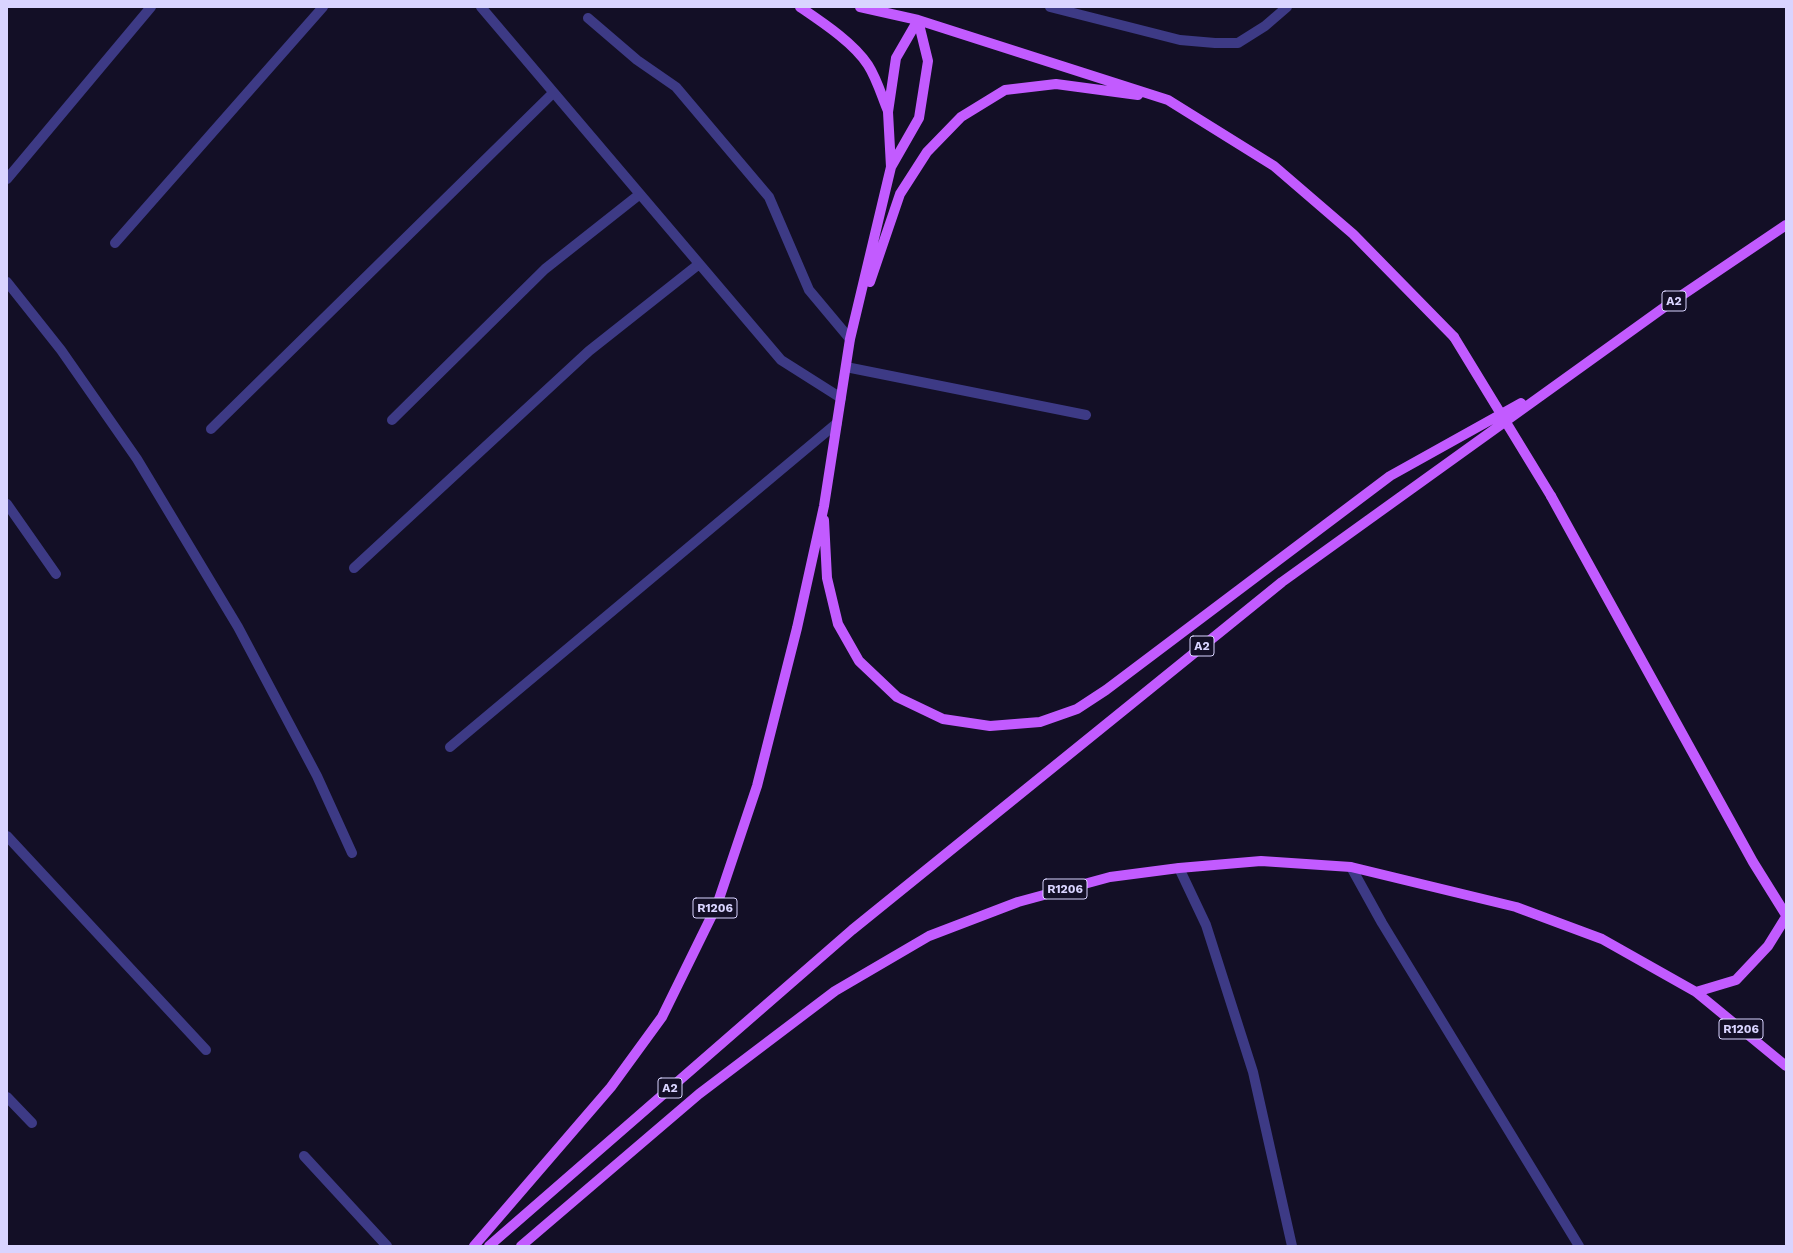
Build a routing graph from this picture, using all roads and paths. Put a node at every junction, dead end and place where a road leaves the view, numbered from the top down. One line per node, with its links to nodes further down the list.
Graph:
1 (151, 7): 14 (street)
2 (323, 7): 17 (street)
3 (481, 7): 10 (street)
4 (800, 7): 12 (main road)
5 (860, 7): 9 (main road, R1206)
6 (1050, 7): 7 (street)
7 (1287, 7)
8 (588, 18): 20 (street)
9 (918, 20): 11 (main road, R1206); 12 (main road, R1206); 13 (main road)
10 (553, 93): 15 (street); 27 (street)
11 (1168, 100): 20 (main road, R1206); 37 (main road, R1206, bridge)
12 (888, 112): 13 (main road, R1206)
13 (891, 166): 20 (main road, R1206)
14 (7, 179)
15 (640, 194): 18 (street); 25 (street)
16 (1786, 225): 22 (main road, A2)
17 (115, 243)
18 (699, 264): 23 (street); 30 (street)
19 (7, 282): 34 (street)
20 (850, 339): 21 (main road, R1206)
21 (846, 367): 23 (main road, R1206); 24 (street)
22 (1564, 379): 29 (main road, R1206); 46 (main road, A2)
23 (841, 398): 26 (main road, R1206)
24 (1086, 415)
25 (392, 420)
26 (837, 423): 29 (main road, R1206); 32 (street)
27 (211, 429)
28 (7, 504): 31 (street)
29 (824, 506): 45 (main road, R1206)
30 (354, 568)
31 (56, 574)
32 (450, 747)
33 (7, 836): 39 (street)
34 (352, 853)
35 (1351, 867): 36 (main road, R1206); 38 (main road, R1206); 49 (street)
36 (1179, 868): 47 (main road, R1206); 48 (street)
37 (1786, 916): 38 (main road, R1206)
38 (1696, 992): 40 (main road, R1206)
39 (206, 1050)
40 (1786, 1066)
41 (7, 1097): 42 (street)
42 (32, 1123)
43 (304, 1156): 44 (street)
44 (387, 1246)
45 (474, 1246)
46 (489, 1246)
47 (521, 1246)
48 (1292, 1246)
49 (1579, 1246)

